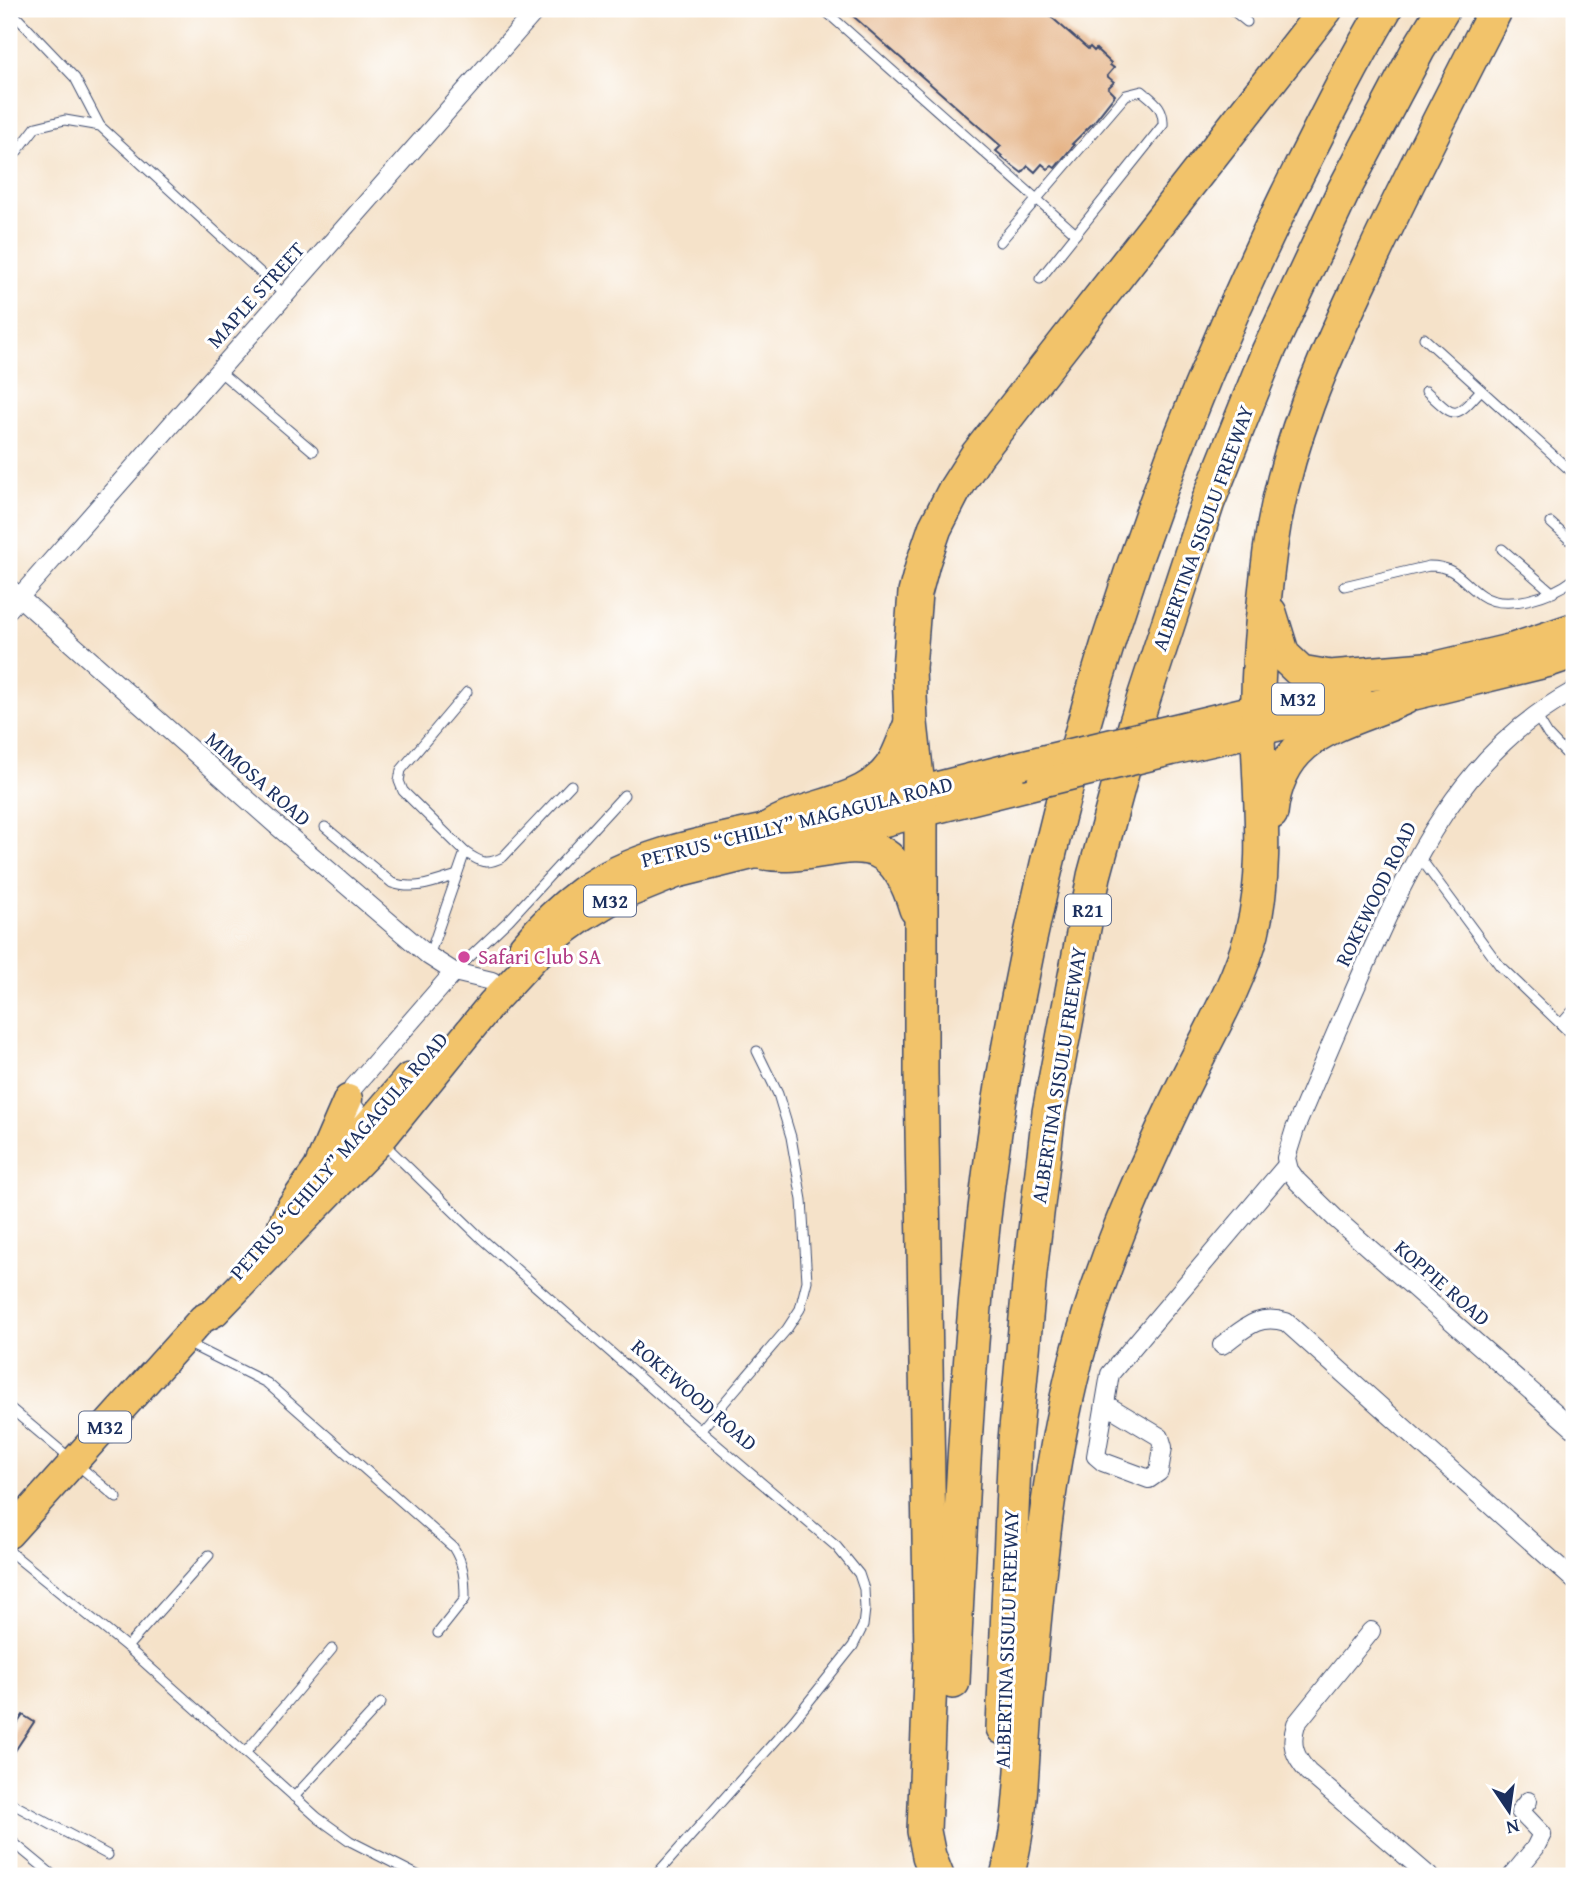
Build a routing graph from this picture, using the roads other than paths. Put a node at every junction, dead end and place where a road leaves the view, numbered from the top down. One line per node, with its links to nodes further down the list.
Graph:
1 (9, 9): 10 (lane)
2 (537, 9): 16 (street, MAPLE STREET)
3 (823, 9): 12 (lane)
4 (1231, 9): 9 (lane)
5 (1326, 9): 39 (highway)
6 (1385, 9): 89 (highway, R21)
7 (1443, 9): 90 (highway, ALBERTINA SISULU FREEWAY / R21)
8 (1496, 9): 29 (highway)
9 (1247, 22)
10 (100, 126): 11 (lane); 16 (lane)
11 (9, 162)
12 (1038, 200): 13 (lane); 13 (lane); 14 (lane)
13 (1076, 233): 15 (lane)
14 (1000, 242)
15 (1041, 279)
16 (286, 296): 18 (street, MAPLE STREET)
17 (1424, 338): 19 (lane)
18 (219, 371): 21 (lane); 30 (street, MAPLE STREET)
19 (1481, 390): 20 (lane); 22 (lane)
20 (1426, 391)
21 (313, 452)
22 (1574, 474)
23 (1551, 523): 24 (lane)
24 (1574, 544)
25 (1502, 549): 28 (lane)
26 (1574, 579): 28 (lane)
27 (1344, 586): 28 (lane)
28 (1553, 593)
29 (1265, 597): 33 (highway); 38 (highway)
30 (12, 598): 51 (street, MIMOSA ROAD)
31 (1574, 627): 33 (main road, PETRUS “CHILLY” MAGAGULA ROAD / M32)
32 (1574, 654): 36 (main road, PETRUS “CHILLY” MAGAGULA ROAD / M32)
33 (1424, 668): 38 (main road, PETRUS “CHILLY” MAGAGULA ROAD / M32)
34 (1574, 691): 37 (street, ROKEWOOD ROAD)
35 (467, 692): 46 (lane)
36 (1404, 698): 38 (main road, PETRUS “CHILLY” MAGAGULA ROAD / M32); 48 (highway)
37 (1536, 713): 40 (lane); 47 (street, ROKEWOOD ROAD)
38 (1258, 720): 43 (main road, PETRUS “CHILLY” MAGAGULA ROAD / M32, bridge); 48 (highway)
39 (911, 723): 43 (highway); 45 (highway)
40 (1574, 762)
41 (571, 785): 46 (lane)
42 (624, 795): 52 (lane)
43 (921, 802): 45 (main road, PETRUS “CHILLY” MAGAGULA ROAD / M32); 50 (highway)
44 (325, 827): 49 (lane)
45 (764, 840): 50 (highway); 53 (main road, PETRUS “CHILLY” MAGAGULA ROAD / M32); 59 (main road, PETRUS “CHILLY” MAGAGULA ROAD / M32)
46 (465, 852): 49 (lane)
47 (1417, 854): 55 (lane); 60 (street, ROKEWOOD ROAD)
48 (1262, 858): 91 (highway)
49 (457, 875): 51 (lane)
50 (922, 928): 89 (highway)
51 (429, 956): 52 (street, MIMOSA ROAD)
52 (454, 972): 53 (street, MIMOSA ROAD); 58 (street)
53 (492, 981): 59 (main road, PETRUS “CHILLY” MAGAGULA ROAD / M32)
54 (1574, 1009): 55 (lane)
55 (1561, 1024): 56 (lane)
56 (1574, 1037)
57 (757, 1051): 68 (lane)
58 (348, 1099): 59 (street, ROKEWOOD ROAD); 61 (main road)
59 (373, 1133): 61 (main road, PETRUS “CHILLY” MAGAGULA ROAD / M32); 62 (main road, PETRUS “CHILLY” MAGAGULA ROAD / M32); 68 (lane, ROKEWOOD ROAD)
60 (1287, 1165): 65 (street); 67 (street, KOPPIE ROAD)
61 (282, 1225): 62 (main road, PETRUS “CHILLY” MAGAGULA ROAD / M32)
62 (202, 1319): 63 (main road, PETRUS “CHILLY” MAGAGULA ROAD / M32)
63 (182, 1341): 69 (main road, PETRUS “CHILLY” MAGAGULA ROAD / M32); 76 (lane)
64 (1222, 1345): 74 (street)
65 (1105, 1404): 65 (street)
66 (9, 1407): 69 (lane)
67 (1574, 1429)
68 (700, 1431): 88 (lane, ROKEWOOD ROAD)
69 (75, 1461): 70 (lane); 71 (main road, PETRUS “CHILLY” MAGAGULA ROAD / M32)
70 (117, 1498)
71 (9, 1535)
72 (9, 1550): 77 (lane)
73 (209, 1555): 77 (lane)
74 (1574, 1580)
75 (1371, 1631): 92 (street)
76 (438, 1633)
77 (127, 1647): 80 (lane)
78 (332, 1649): 80 (lane)
79 (381, 1703): 81 (lane)
80 (245, 1753): 81 (lane)
81 (295, 1797): 87 (lane)
82 (1528, 1801): 93 (street)
83 (9, 1802): 85 (lane)
84 (9, 1839): 86 (lane)
85 (108, 1856)
86 (54, 1876)
87 (419, 1876)
88 (655, 1876)
89 (940, 1876)
90 (998, 1876)
91 (1007, 1876)
92 (1429, 1876)
93 (1512, 1876)

